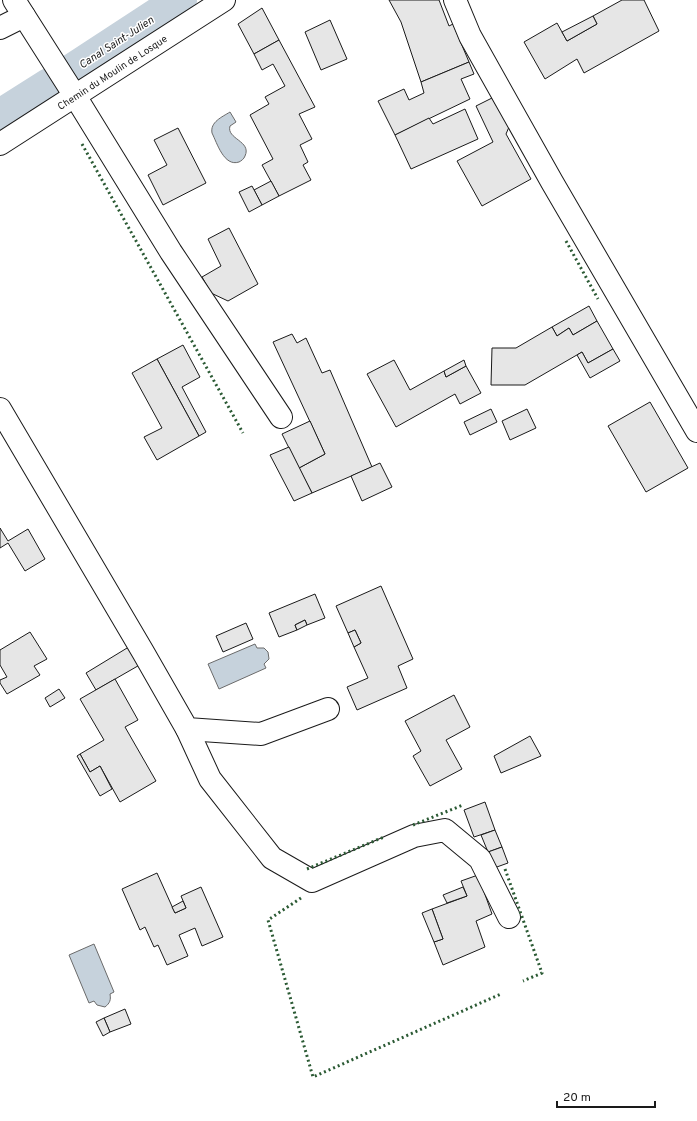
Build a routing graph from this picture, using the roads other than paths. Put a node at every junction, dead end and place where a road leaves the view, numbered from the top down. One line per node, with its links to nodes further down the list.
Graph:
1 (224, 0): 5 (street, Chemin du Moulin de Losque)
2 (455, 0): 9 (street)
3 (19, 8): 4 (street); 5 (street)
4 (0, 28)
5 (73, 92): 6 (street, Chemin du Moulin de Losque); 8 (street)
6 (0, 144)
7 (0, 409): 11 (street)
8 (281, 417)
9 (697, 432)
10 (328, 709): 11 (street)
11 (187, 729): 12 (street)
12 (509, 917)

